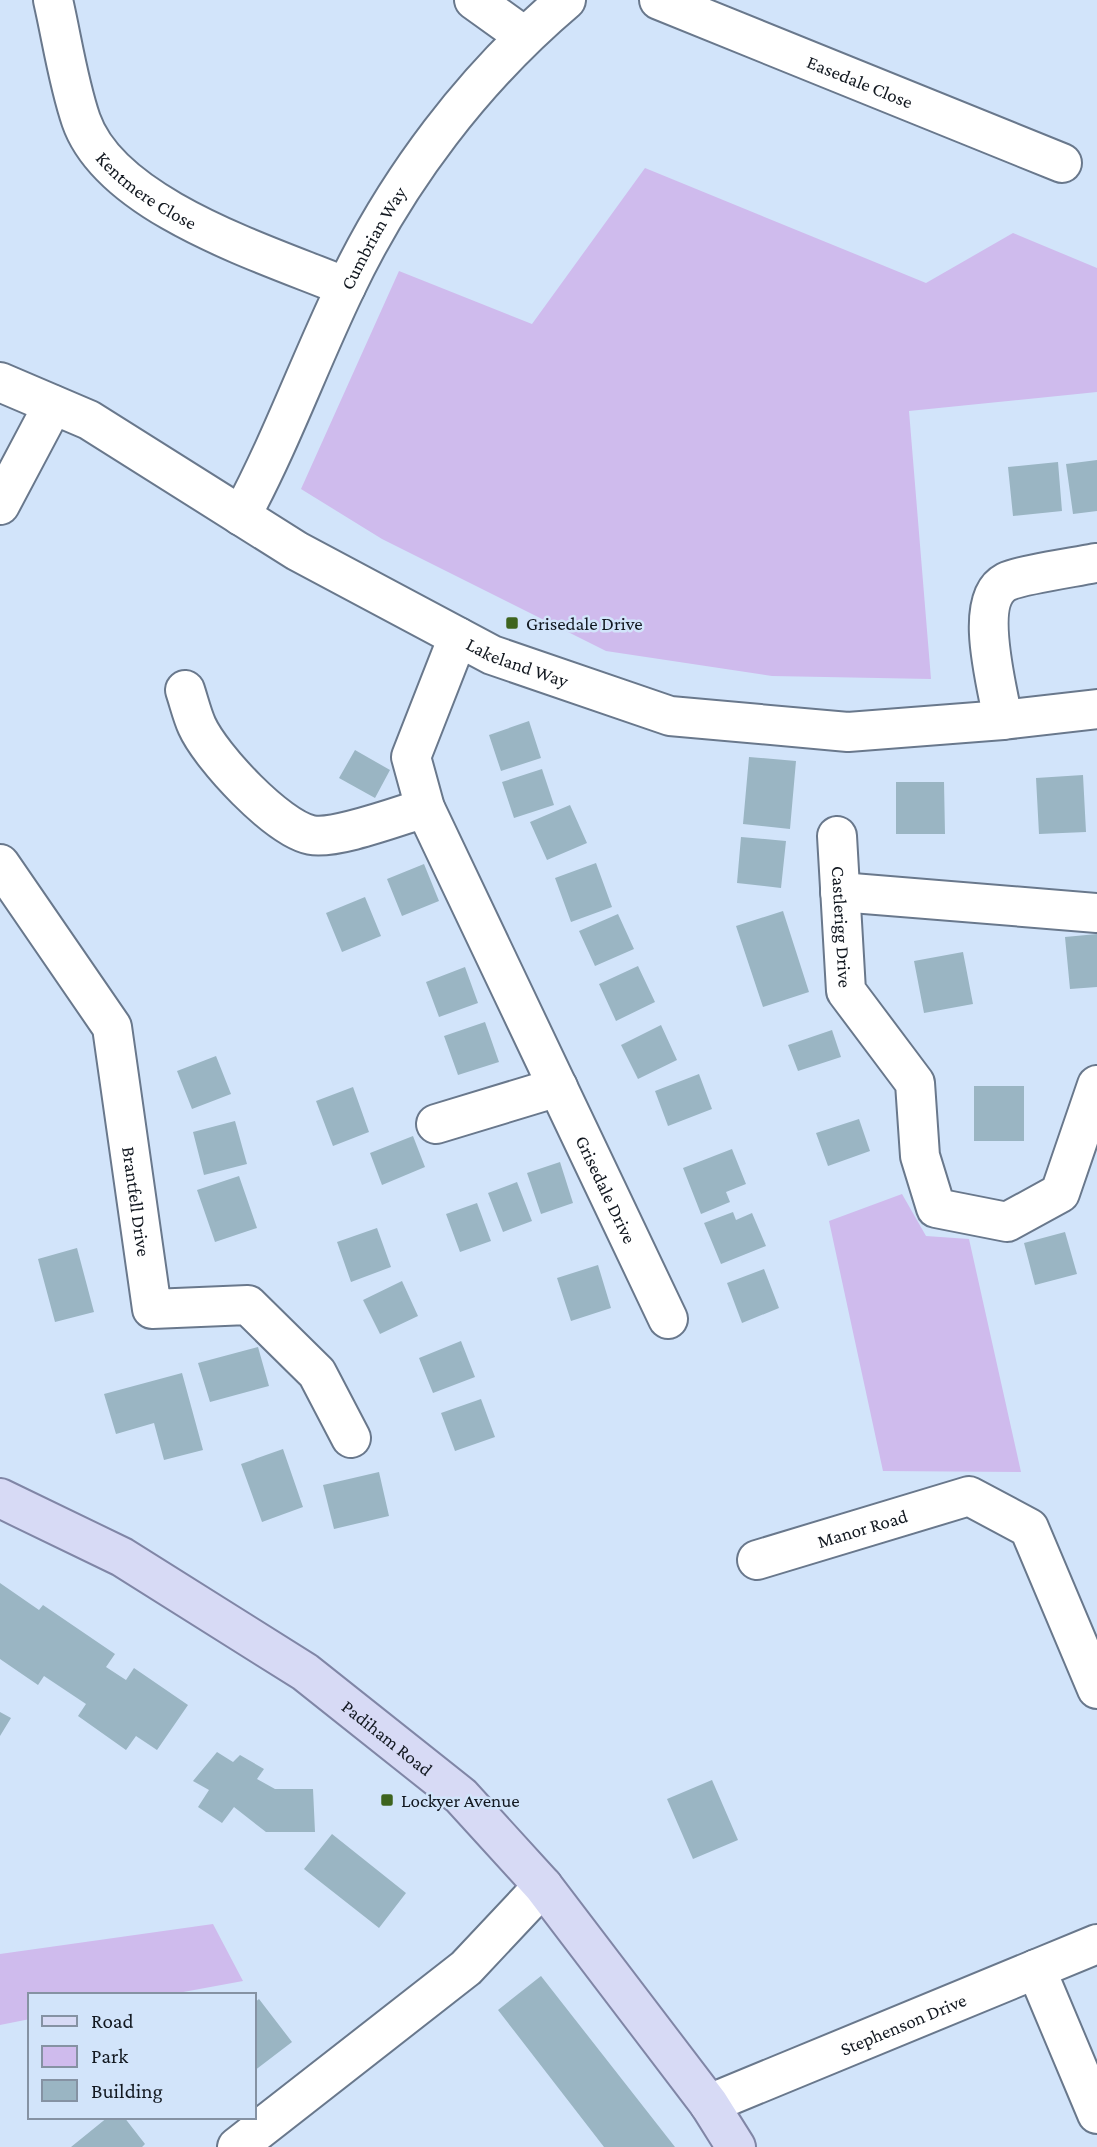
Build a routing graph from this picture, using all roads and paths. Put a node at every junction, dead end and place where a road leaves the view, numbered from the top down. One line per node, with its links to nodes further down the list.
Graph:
1 (53, 0): 7 (street, Kentmere Close)
2 (474, 0): 5 (street)
3 (566, 0): 5 (street, Cumbrian Way)
4 (659, 0): 6 (street, Easedale Close)
5 (524, 36): 7 (street, Cumbrian Way)
6 (1062, 163)
7 (346, 287): 11 (street, Cumbrian Way)
8 (0, 382): 9 (street, Lakeland Way)
9 (53, 405): 10 (street); 11 (street, Lakeland Way)
10 (0, 505)
11 (241, 516): 13 (street, Lakeland Way)
12 (1095, 563): 16 (street)
13 (458, 637): 16 (street, Lakeland Way); 17 (street, Grisedale Drive)
14 (185, 690): 17 (street)
15 (1097, 709): 16 (street, Lakeland Way)
16 (1003, 720)
17 (425, 808): 23 (street, Grisedale Drive)
18 (837, 836): 20 (street, Castlerigg Drive)
19 (0, 866): 26 (street, Brantfell Drive)
20 (841, 892): 21 (street); 22 (street, Castlerigg Drive)
21 (1079, 912)
22 (1097, 1085)
23 (558, 1087): 24 (street); 25 (street, Grisedale Drive)
24 (436, 1124)
25 (668, 1319)
26 (351, 1438)
27 (0, 1499): 30 (main road, Padiham Road)
28 (757, 1560): 29 (street, Manor Road)
29 (1097, 1689)
30 (543, 1886): 33 (main road, Padiham Road); 35 (street)
31 (1097, 1944): 32 (street, Stephenson Drive)
32 (1036, 1969): 33 (street, Stephenson Drive); 34 (street)
33 (709, 2104): 36 (main road, Padiham Road)
34 (1097, 2114)
35 (237, 2147)
36 (736, 2147)

